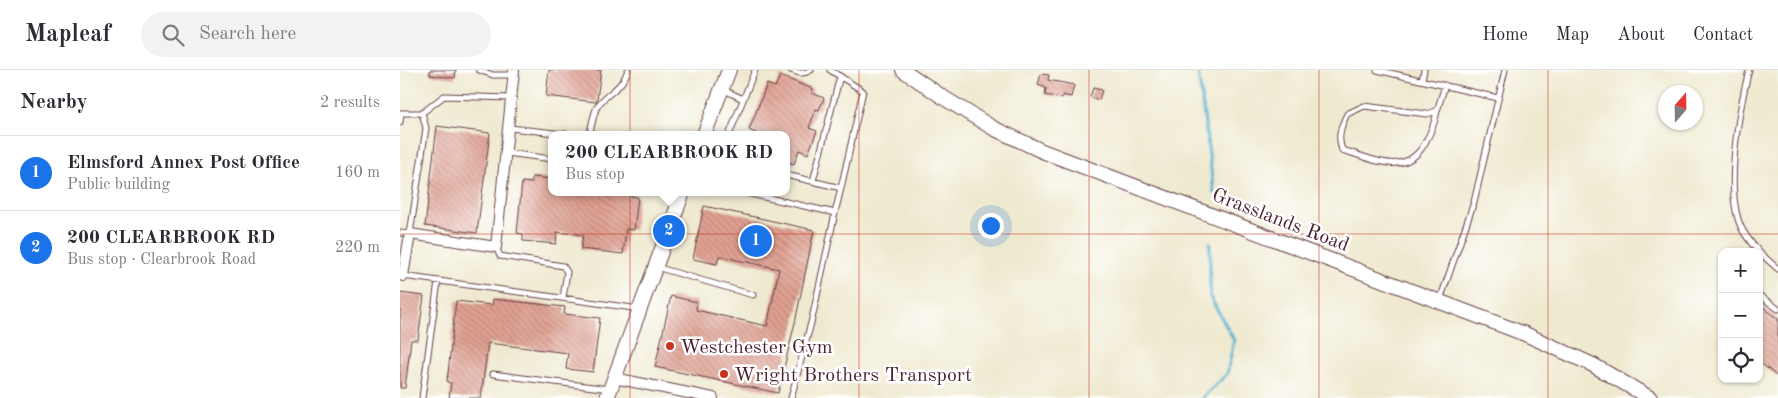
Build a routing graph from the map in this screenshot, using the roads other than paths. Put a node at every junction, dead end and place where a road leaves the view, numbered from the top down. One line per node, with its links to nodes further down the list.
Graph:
1 (479, 70): 14 (lane)
2 (628, 70): 28 (lane)
3 (728, 70): 19 (main road)
4 (755, 70): 22 (lane)
5 (791, 70): 6 (lane)
6 (811, 70)
7 (830, 70): 15 (lane)
8 (902, 70): 51 (main road, Grasslands Road)
9 (1377, 70): 16 (lane)
10 (1406, 70): 16 (lane)
11 (1424, 70): 17 (lane)
12 (1505, 70): 21 (lane)
13 (1749, 70): 42 (lane)
14 (514, 73): 20 (street)
15 (840, 76): 35 (lane); 36 (lane)
16 (1405, 76): 17 (lane)
17 (1422, 80): 18 (lane)
18 (1445, 86): 21 (lane); 23 (lane)
19 (722, 89): 22 (lane); 29 (main road)
20 (512, 98): 24 (lane); 27 (street)
21 (1498, 98): 51 (lane)
22 (744, 99): 30 (lane)
23 (1437, 111): 23 (lane)
24 (422, 113): 25 (lane); 40 (lane)
25 (401, 114): 26 (lane)
26 (400, 122)
27 (510, 128): 31 (lane); 32 (street)
28 (590, 131)
29 (706, 131)
30 (731, 131)
31 (548, 132)
32 (507, 153): 33 (lane); 41 (street)
33 (548, 158)
34 (790, 176): 35 (lane)
35 (813, 181): 36 (lane)
36 (841, 188): 39 (lane)
37 (682, 196): 44 (main road)
38 (760, 196): 39 (lane)
39 (835, 213): 58 (lane)
40 (405, 234): 41 (street); 46 (street)
41 (496, 247): 49 (lane)
42 (1756, 248)
43 (1763, 256): 45 (lane)
44 (655, 267): 48 (lane); 52 (main road)
45 (1778, 269)
46 (402, 276): 47 (lane)
47 (438, 281): 49 (lane); 56 (lane)
48 (753, 295)
49 (563, 298): 52 (lane)
50 (1763, 298): 53 (lane)
51 (1440, 301): 59 (main road, Grasslands Road)
52 (640, 308): 55 (main road)
53 (1778, 309)
54 (493, 374): 55 (lane)
55 (610, 388): 57 (street)
56 (422, 398)
57 (713, 398)
58 (791, 398)
59 (1650, 398)

